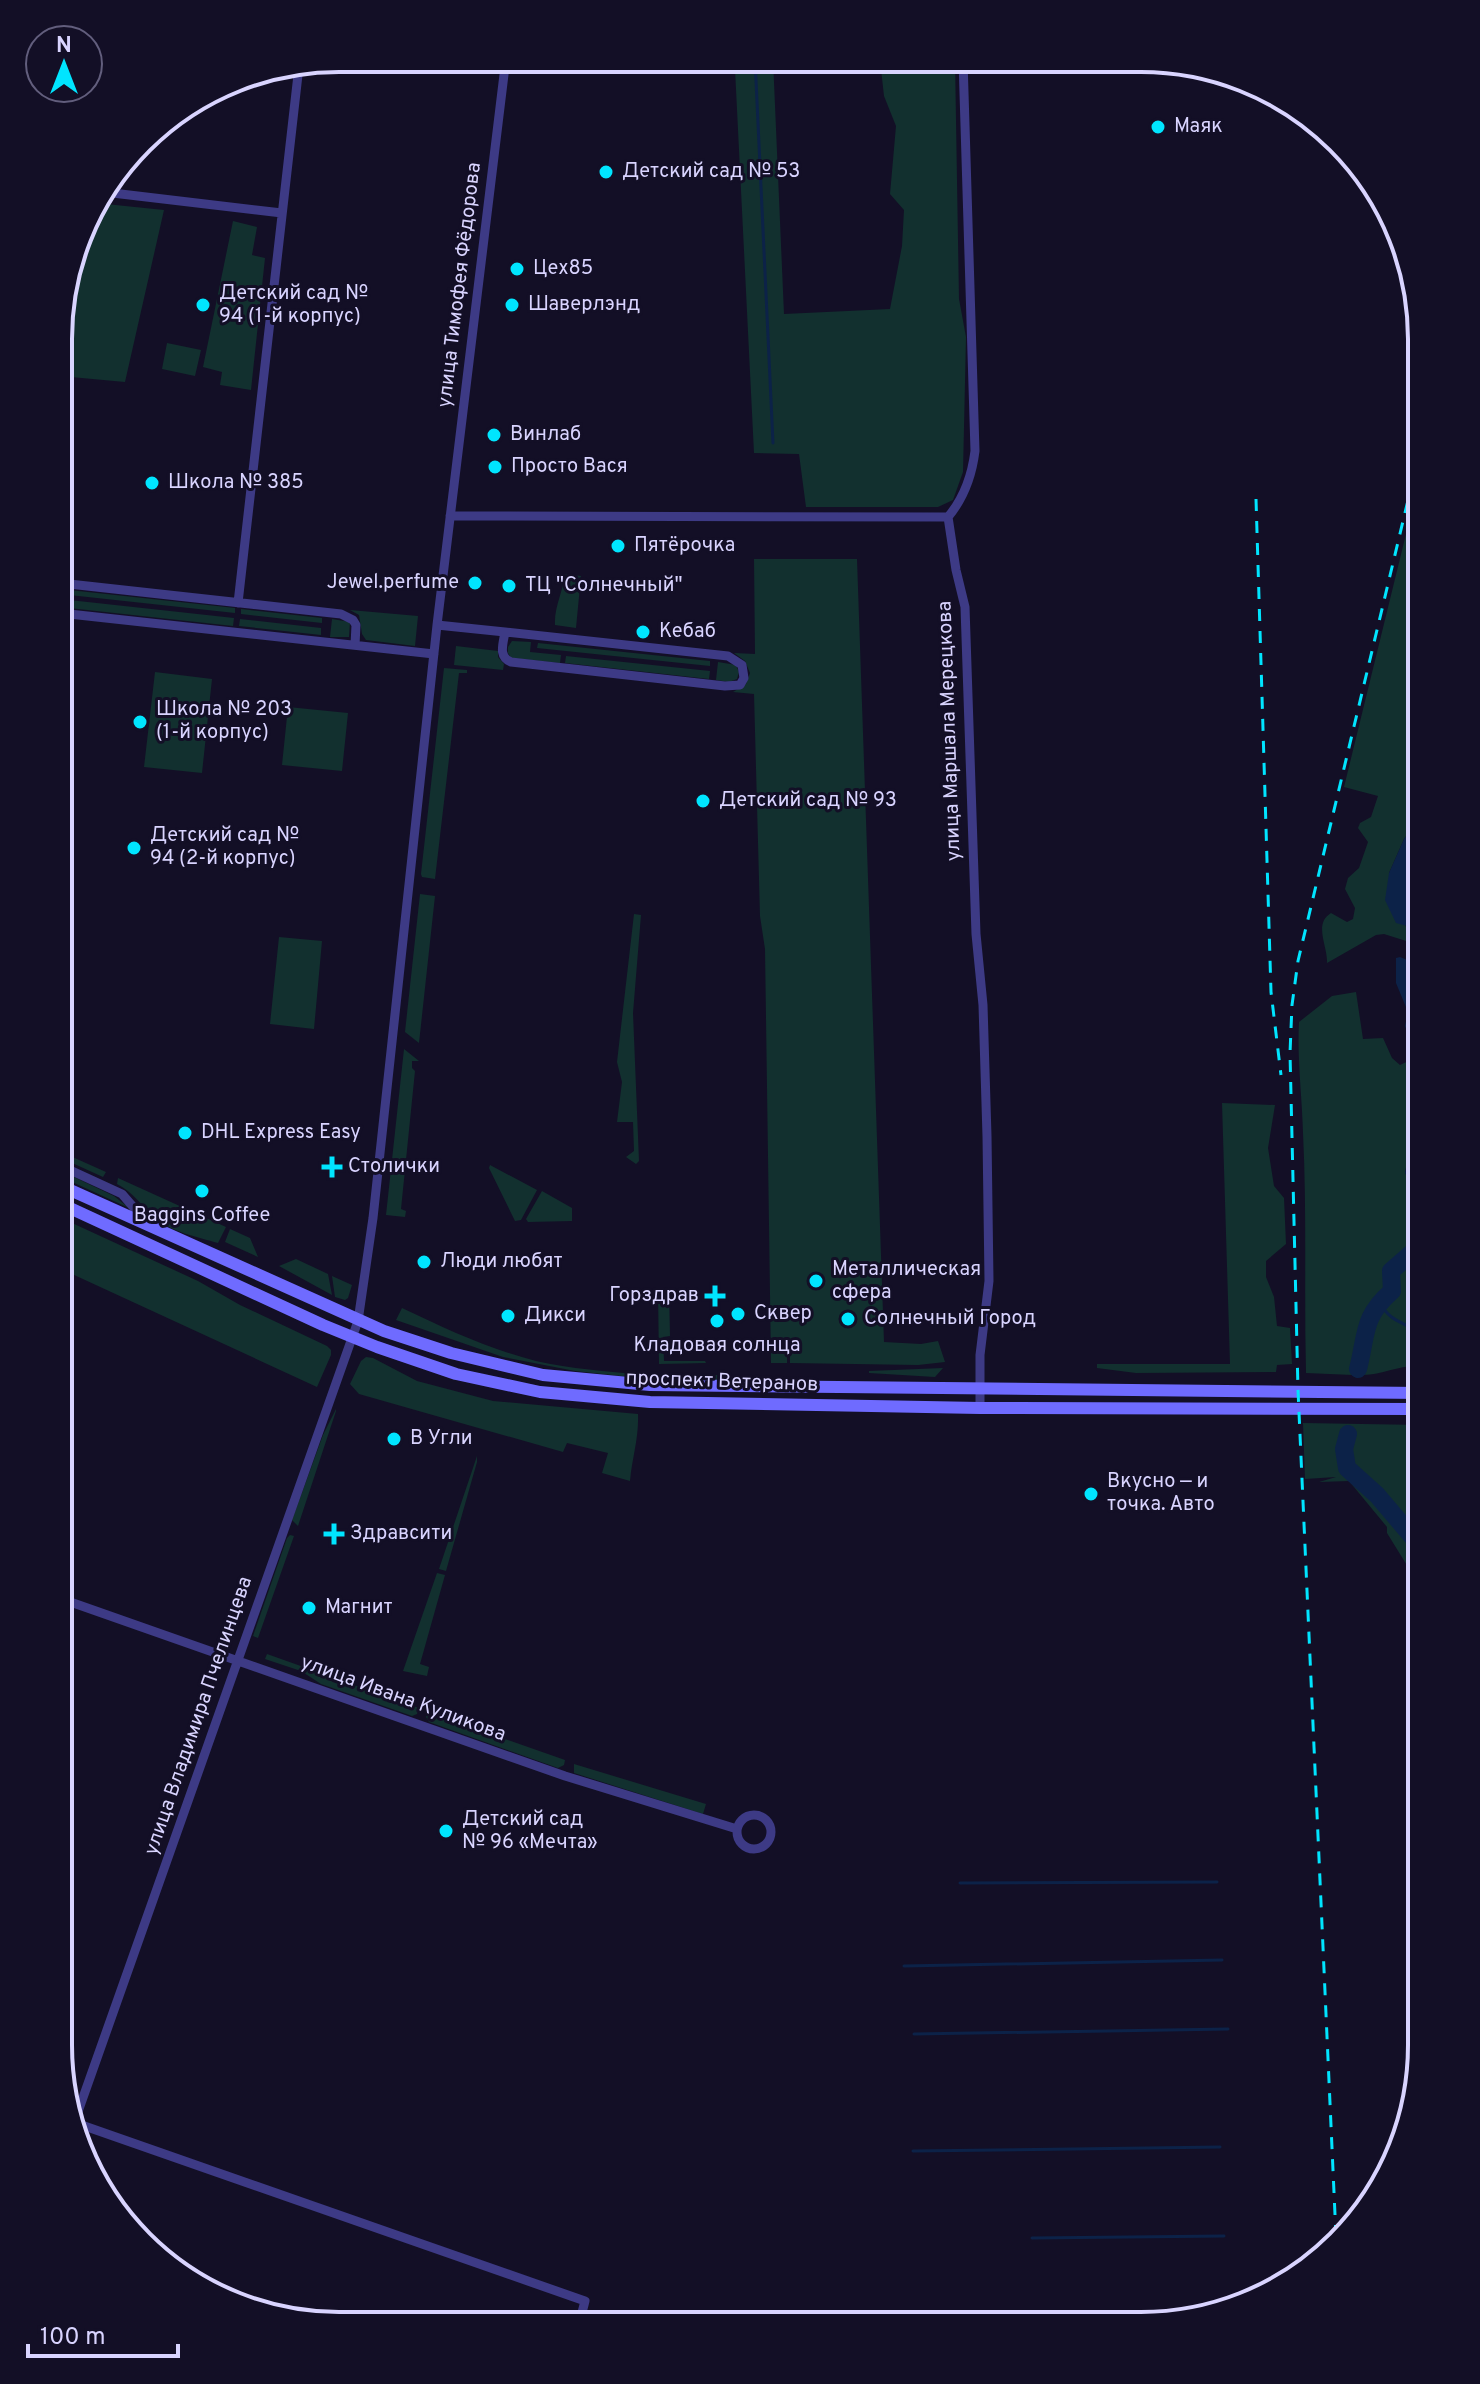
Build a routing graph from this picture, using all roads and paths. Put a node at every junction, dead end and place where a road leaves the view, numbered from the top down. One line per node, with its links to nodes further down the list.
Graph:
1 (963, 72): 7 (street)
2 (504, 73): 6 (street, улица Тимофея Фёдорова)
3 (298, 76): 5 (street)
4 (116, 193): 5 (street)
5 (282, 213): 9 (street)
6 (450, 516): 7 (street); 11 (street, улица Тимофея Фёдорова)
7 (948, 517): 21 (street, улица Маршала Мерецкова)
8 (72, 584): 9 (street)
9 (238, 603): 13 (street)
10 (72, 614): 13 (street)
11 (437, 625): 12 (street); 14 (street, улица Тимофея Фёдорова)
12 (505, 632): 12 (street)
13 (355, 645): 14 (street)
14 (434, 654): 19 (street, улица Владимира Пчелинцева)
15 (72, 1171): 18 (street)
16 (72, 1191): 18 (main road, проспект Ветеранов)
17 (72, 1209): 20 (main road, проспект Ветеранов)
18 (151, 1227): 19 (main road, проспект Ветеранов)
19 (358, 1321): 20 (street, улица Владимира Пчелинцева); 21 (main road, проспект Ветеранов)
20 (354, 1337): 23 (main road, проспект Ветеранов); 26 (street, улица Владимира Пчелинцева)
21 (980, 1390): 22 (main road, проспект Ветеранов); 23 (street, улица Маршала Мерецкова)
22 (1407, 1393)
23 (980, 1408): 24 (main road, проспект Ветеранов)
24 (1407, 1409)
25 (72, 1602): 26 (street, улица Ивана Куликова)
26 (238, 1659): 27 (street, улица Ивана Куликова); 28 (street, улица Владимира Пчелинцева)
27 (737, 1829)
28 (80, 2106)
29 (85, 2126): 30 (street)
30 (582, 2312)

